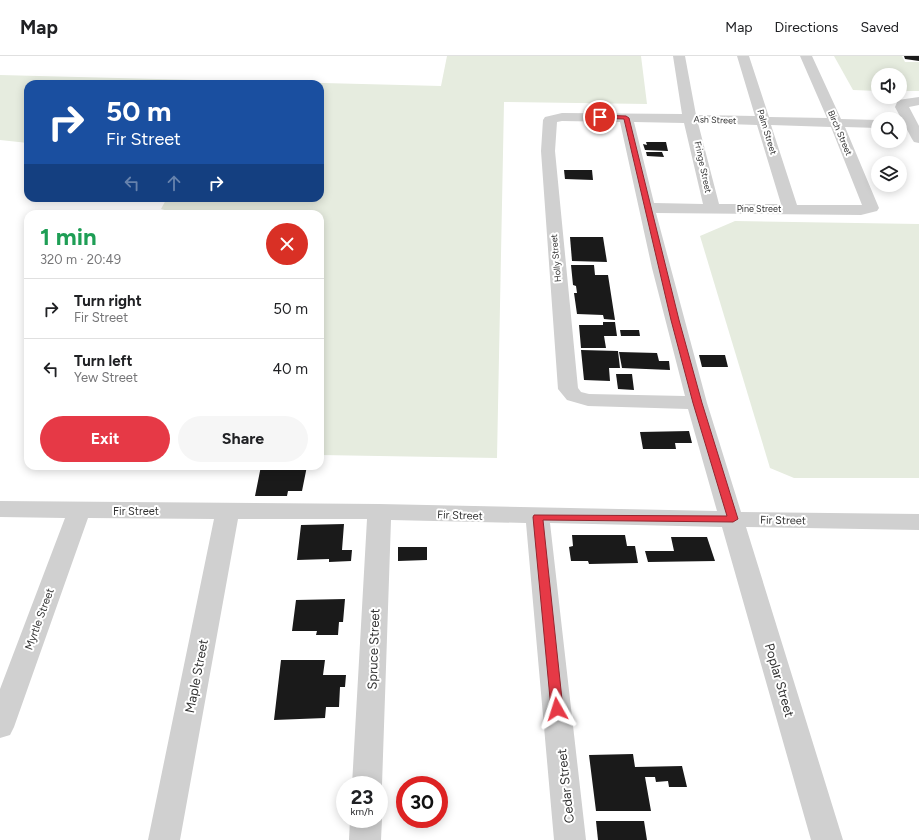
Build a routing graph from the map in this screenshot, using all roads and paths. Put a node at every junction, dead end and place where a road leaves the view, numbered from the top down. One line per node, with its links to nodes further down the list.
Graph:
1 (679, 56): 7 (street, Fringe Street)
2 (743, 56): 8 (street, Palm Street)
3 (806, 56): 9 (street, Birch Street)
4 (919, 102): 11 (street)
5 (551, 118): 6 (street, Ash Street); 17 (street, Holly Street)
6 (626, 118): 7 (street, Ash Street); 13 (street, Poplar Street)
7 (691, 119): 8 (street, Ash Street); 14 (street, Fringe Street)
8 (763, 121): 9 (street, Ash Street); 15 (street, Palm Street)
9 (836, 123): 10 (street, Ash Street); 16 (street, Birch Street)
10 (871, 124)
11 (910, 125): 12 (street)
12 (919, 140)
13 (648, 208): 14 (street, Pine Street); 17 (street, Poplar Street)
14 (712, 208): 15 (street, Pine Street)
15 (790, 209): 16 (street, Pine Street)
16 (869, 209)
17 (697, 403): 23 (street, Poplar Street)
18 (0, 509): 19 (street, Fir Street)
19 (79, 511): 20 (street, Fir Street); 25 (street, Myrtle Street)
20 (227, 512): 21 (street, Fir Street); 28 (street, Maple Street)
21 (379, 512): 22 (street, Fir Street); 26 (street, Spruce Street)
22 (538, 517): 23 (street, Fir Street); 30 (street, Cedar Street)
23 (733, 519): 24 (street, Fir Street); 31 (street, Poplar Street)
24 (918, 524)
25 (0, 727)
26 (368, 776)
27 (366, 828): 29 (street)
28 (164, 840)
29 (365, 840)
30 (570, 840)
31 (827, 840)

